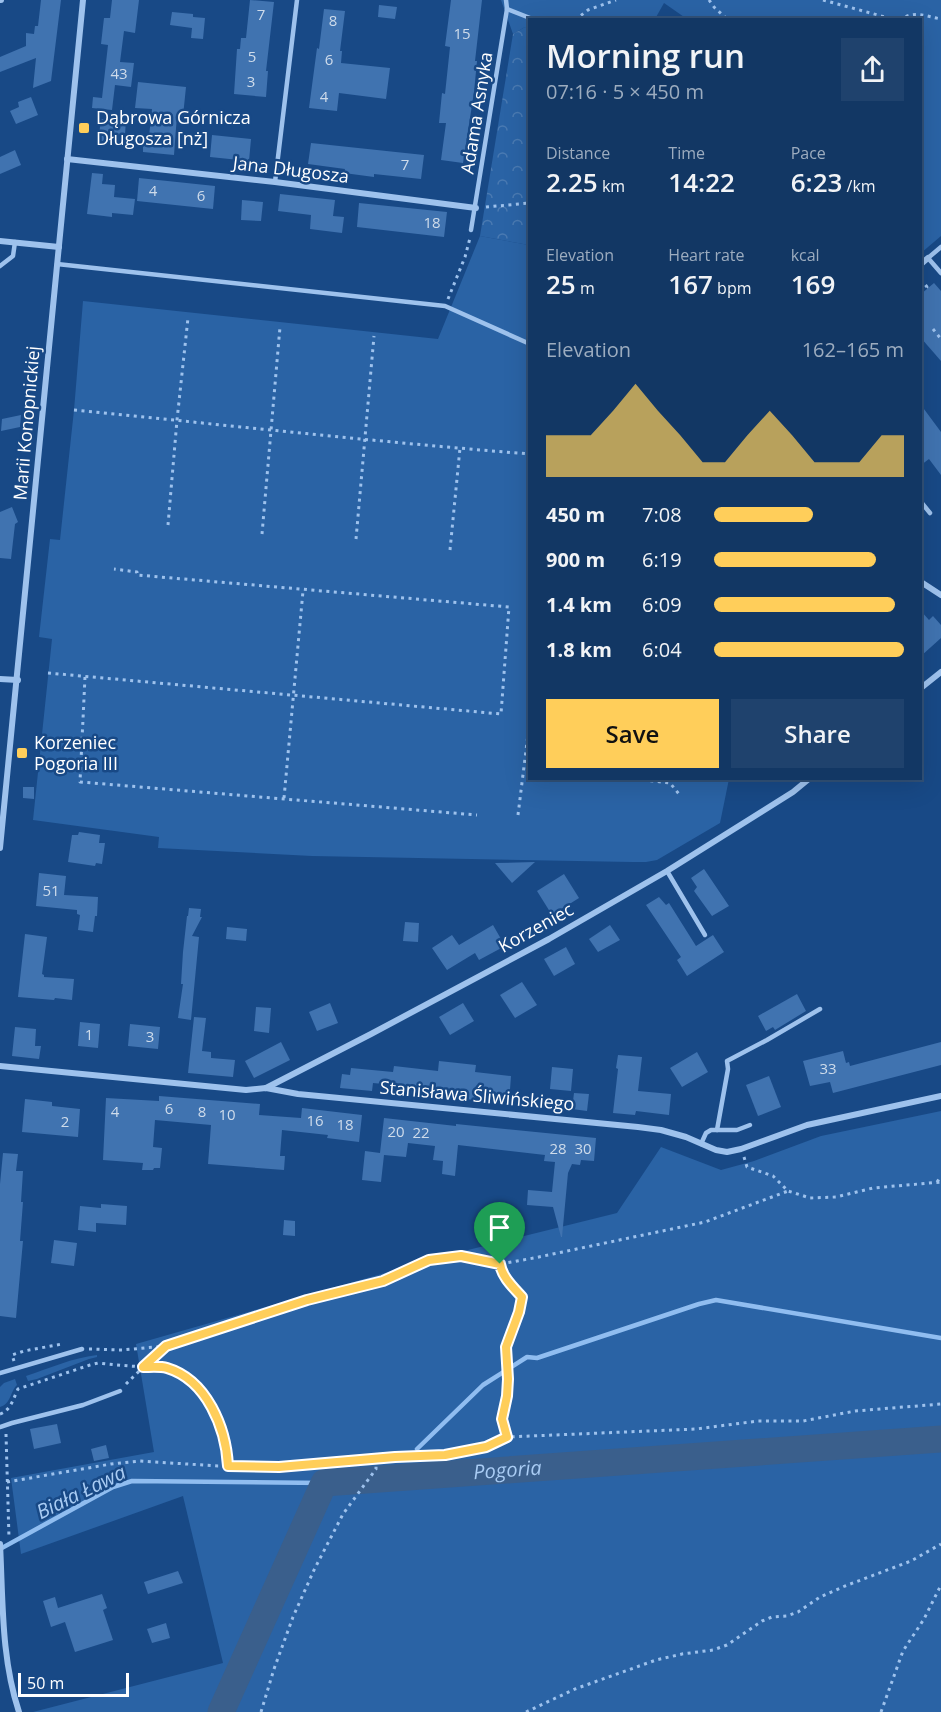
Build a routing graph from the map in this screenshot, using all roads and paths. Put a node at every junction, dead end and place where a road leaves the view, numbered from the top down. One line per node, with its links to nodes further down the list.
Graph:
1 (83, 0): 14 (street, Marii Konopnickiej)
2 (297, 0): 15 (lane)
3 (506, 0): 7 (lane, Adama Asnyka)
4 (616, 0): 9 (path)
5 (709, 0): 10 (path)
6 (823, 0): 11 (path)
7 (507, 9): 8 (lane); 17 (lane, Adama Asnyka)
8 (530, 18)
9 (578, 18)
10 (726, 18)
11 (890, 18)
12 (902, 18): 13 (path)
13 (941, 19)
14 (67, 159): 15 (street, Jana Długosza); 21 (street, Marii Konopnickiej)
15 (275, 182): 17 (street, Jana Długosza)
16 (528, 203): 17 (path)
17 (476, 208): 18 (lane, Adama Asnyka)
18 (471, 230): 30 (path)
19 (0, 241): 20 (street)
20 (15, 242): 21 (street); 26 (lane)
21 (59, 247): 25 (street, Marii Konopnickiej)
22 (941, 247): 23 (lane)
23 (928, 258): 24 (street); 27 (lane)
24 (922, 263)
25 (57, 264): 30 (lane); 57 (street, Marii Konopnickiej)
26 (0, 266)
27 (941, 273)
28 (922, 280): 29 (path)
29 (924, 288)
30 (445, 306): 36 (lane)
31 (188, 318): 38 (path)
32 (280, 327): 39 (path)
33 (933, 329): 35 (path)
34 (374, 336): 40 (path)
35 (940, 336)
36 (528, 343)
37 (74, 410): 38 (path)
38 (177, 420): 39 (path); 45 (path)
39 (271, 429): 40 (path); 46 (path)
40 (365, 440): 41 (path); 47 (path)
41 (460, 448): 42 (path); 48 (path)
42 (528, 454)
43 (922, 503): 44 (lane)
44 (930, 513)
45 (168, 525)
46 (262, 534)
47 (356, 539)
48 (450, 550)
49 (114, 569): 51 (path)
50 (922, 583): 52 (street)
51 (303, 591): 60 (path); 60 (path)
52 (941, 595)
53 (48, 673): 55 (path)
54 (938, 674): 58 (lane); 59 (street)
55 (85, 677): 60 (path); 67 (path)
56 (0, 679): 57 (street)
57 (18, 680): 70 (street, Marii Konopnickiej)
58 (941, 682)
59 (922, 687)
60 (294, 694): 67 (path)
61 (528, 735): 62 (path)
62 (524, 768): 63 (path); 69 (path)
63 (528, 769)
64 (645, 780): 66 (path)
65 (808, 780): 71 (street, Korzeniec)
66 (679, 794)
67 (284, 798): 68 (path)
68 (477, 815)
69 (518, 815)
70 (0, 848)
71 (667, 872): 72 (lane); 75 (street, Korzeniec)
72 (705, 935)
73 (820, 1009): 78 (lane)
74 (0, 1066): 75 (street, Stanisława Śliwińskiego)
75 (266, 1088): 79 (street, Stanisława Śliwińskiego)
76 (941, 1096): 80 (street, Stanisława Śliwińskiego)
77 (750, 1125): 78 (lane)
78 (717, 1130): 79 (lane)
79 (701, 1144): 80 (street, Stanisława Śliwińskiego)
80 (741, 1149): 83 (path)
81 (941, 1176): 82 (path)
82 (939, 1182): 83 (path)
83 (788, 1191): 84 (path)
84 (500, 1264): 86 (path); 96 (path)
85 (65, 1343): 88 (path)
86 (166, 1346): 87 (path); 89 (path)
87 (82, 1349): 90 (lane)
88 (13, 1357)
89 (143, 1367): 91 (path); 93 (path); 98 (path)
90 (0, 1373)
91 (120, 1391): 94 (lane)
92 (941, 1404): 96 (path)
93 (0, 1414)
94 (7, 1425): 95 (lane); 99 (path)
95 (0, 1427)
96 (507, 1437): 97 (path)
97 (376, 1458): 98 (path); 107 (path)
98 (228, 1466): 99 (path)
99 (7, 1482): 100 (path)
100 (8, 1532)
101 (0, 1544): 103 (street)
102 (941, 1545): 108 (path)
103 (1, 1563): 104 (street)
104 (1, 1582): 106 (street)
105 (941, 1585): 109 (path)
106 (20, 1712)
107 (261, 1712)
108 (526, 1712)
109 (881, 1712)

